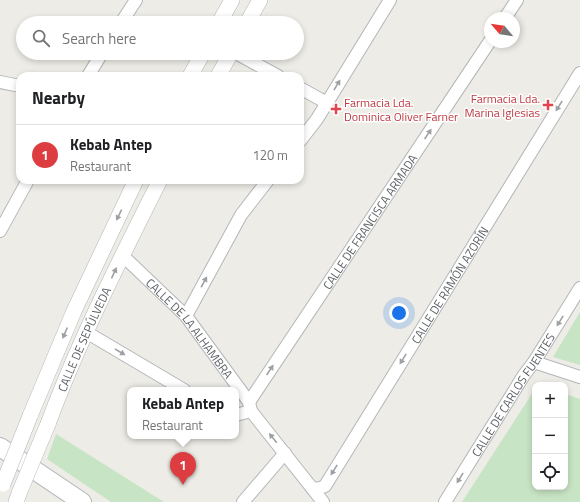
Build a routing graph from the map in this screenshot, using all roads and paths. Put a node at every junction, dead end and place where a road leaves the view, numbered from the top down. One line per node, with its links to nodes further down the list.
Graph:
1 (136, 0): 7 (street)
2 (232, 0): 8 (street)
3 (260, 0): 9 (street)
4 (390, 0): 23 (street, one-way to 4)
5 (517, 0): 6 (street)
6 (509, 12)
7 (126, 16)
8 (223, 16)
9 (251, 16)
10 (485, 48): 39 (street, CALLE DE FRANCISCA ARMADA, one-way to 10)
11 (98, 60): 15 (street)
12 (199, 60): 16 (street)
13 (227, 60): 17 (street)
14 (249, 60): 18 (street)
15 (90, 72)
16 (192, 72)
17 (220, 72)
18 (271, 72)
19 (580, 73): 44 (street, CALLE DE RAMÓN AZORÍN, one-way to 44)
20 (0, 82): 21 (street)
21 (16, 85)
22 (304, 90): 23 (street)
23 (327, 102): 24 (street)
24 (304, 136)
25 (26, 184): 29 (street)
26 (134, 184): 43 (street, CALLE DE SEPÚLVEDA, one-way to 43, bridge)
27 (158, 184): 30 (street, CALLE DE SEPÚLVEDA)
28 (265, 184): 32 (street, one-way to 28)
29 (0, 231)
30 (122, 255): 32 (street, CALLE DE LA ALHAMBRA); 33 (street, CALLE DE SEPÚLVEDA, one-way to 30)
31 (580, 288): 34 (street, CALLE DE CARLOS FUENTES, one-way to 34)
32 (186, 316): 37 (street, CALLE DE LA ALHAMBRA)
33 (86, 332): 36 (street, one-way to 36); 45 (street, CALLE DE SEPÚLVEDA, bridge)
34 (534, 362): 35 (street); 49 (street, CALLE DE CARLOS FUENTES, one-way to 49)
35 (580, 377)
36 (179, 387)
37 (236, 387)
38 (239, 391): 39 (street, CALLE DE LA ALHAMBRA)
39 (250, 406): 40 (street); 42 (street, CALLE DE LA ALHAMBRA, one-way to 39)
40 (239, 413)
41 (0, 447): 46 (main road)
42 (285, 453): 44 (street, CALLE DE LA ALHAMBRA); 47 (street)
43 (1, 488)
44 (313, 489): 48 (street, CALLE DE LA ALHAMBRA)
45 (18, 497)
46 (82, 502)
47 (243, 502)
48 (323, 502)
49 (445, 502)

